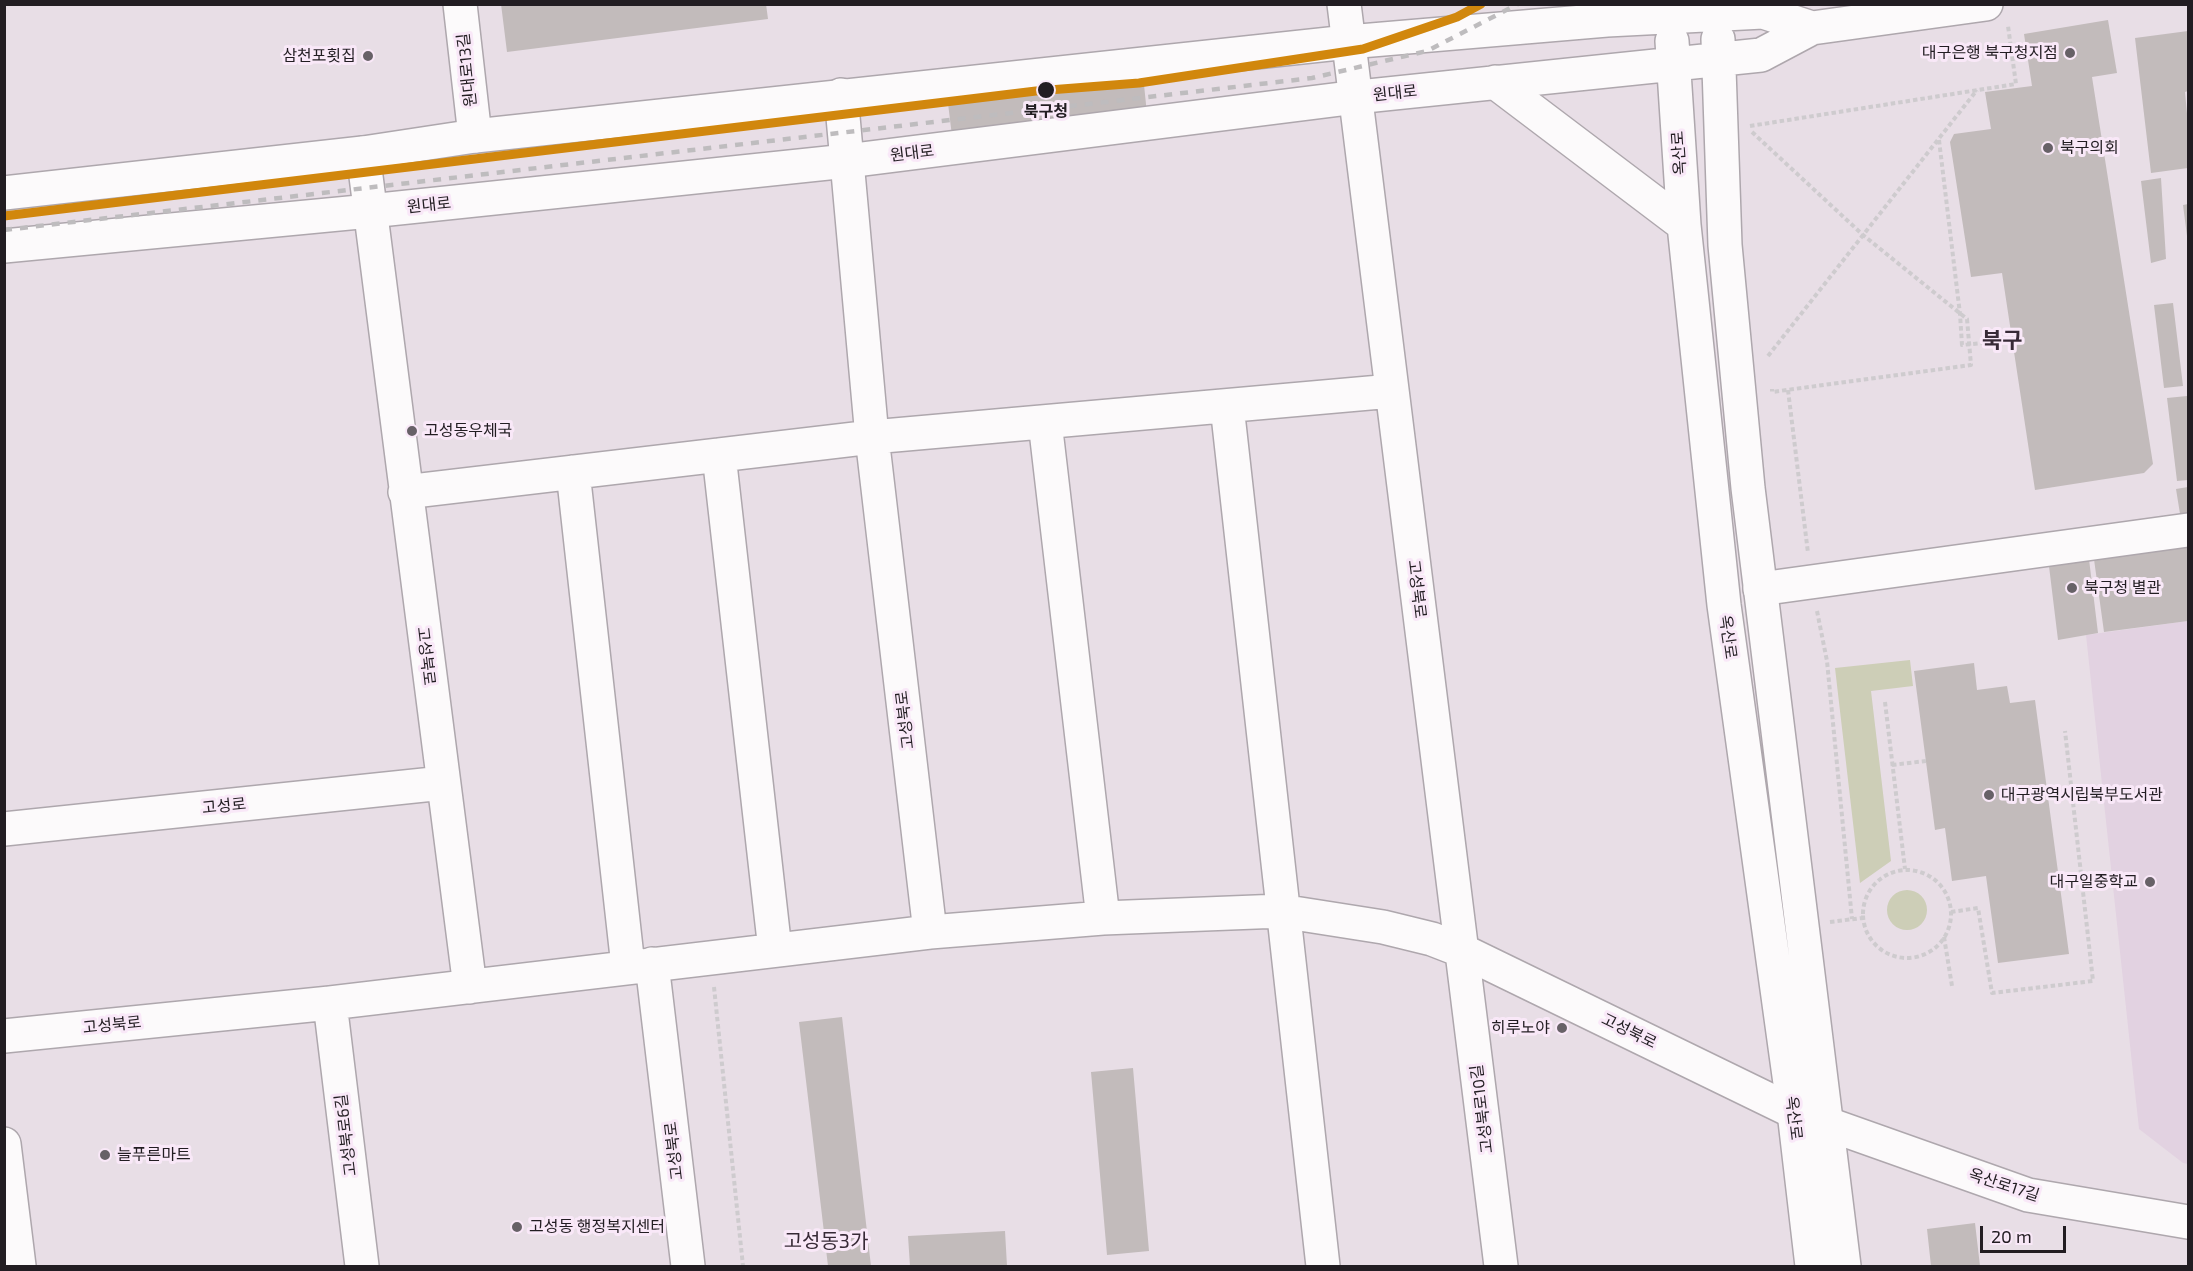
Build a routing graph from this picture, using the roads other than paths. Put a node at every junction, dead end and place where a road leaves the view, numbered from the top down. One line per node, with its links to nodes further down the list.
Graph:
1 (460, 4): 16 (street, 원대로13길)
2 (1344, 4): 10 (street, 고성북로)
3 (1528, 4): 9 (street)
4 (1717, 9): 6 (street, 원대로); 8 (street, 원대로); 11 (street, 옥산로)
5 (1896, 9): 7 (street, 원대로); 8 (street, 원대로)
6 (1672, 10): 9 (street, 원대로); 12 (street, 옥산로)
7 (1996, 10)
8 (1812, 28): 11 (street, 원대로)
9 (1479, 31): 10 (street, 원대로)
10 (1348, 42): 14 (street, 원대로); 15 (street, 고성북로)
11 (1718, 60): 12 (street, 원대로); 31 (street, 옥산로)
12 (1672, 63): 13 (street, 원대로); 21 (street, 옥산로)
13 (1494, 82): 15 (street, 원대로); 21 (street)
14 (841, 96): 16 (street, 원대로); 18 (street, 고성북로)
15 (1357, 97): 18 (street, 원대로); 23 (street, 고성북로)
16 (475, 136): 17 (street, 원대로)
17 (363, 153): 19 (street, 원대로); 20 (street, 고성북로)
18 (847, 161): 20 (street, 원대로); 26 (street, 고성북로)
19 (4, 193)
20 (370, 211): 22 (street, 원대로); 29 (street, 고성북로)
21 (1684, 225): 43 (street, 옥산로)
22 (4, 246)
23 (1392, 391): 24 (street); 38 (street, 고성북로)
24 (1227, 406): 25 (street); 34 (street)
25 (1046, 422): 26 (street); 35 (street)
26 (872, 437): 27 (street); 36 (street, 고성북로)
27 (719, 455): 28 (street); 37 (street)
28 (573, 472): 29 (street); 39 (street, 고성북로)
29 (405, 492): 32 (street, 고성북로)
30 (2188, 530): 31 (street)
31 (1760, 590): 44 (street, 옥산로)
32 (443, 783): 33 (street, 고성로); 40 (street, 고성북로)
33 (4, 829)
34 (1281, 911): 35 (street, 고성북로); 38 (street, 고성북로); 50 (street)
35 (1103, 918): 36 (street, 고성북로)
36 (930, 932): 37 (street, 고성북로)
37 (775, 950): 39 (street, 고성북로)
38 (1463, 951): 43 (street, 고성북로); 51 (street, 고성북로10길)
39 (640, 965): 40 (street, 고성북로); 49 (street, 고성북로)
40 (470, 987): 41 (street, 고성북로)
41 (330, 1003): 42 (street, 고성북로); 48 (street, 고성북로6길)
42 (4, 1036)
43 (1794, 1112): 44 (street, 고성북로); 52 (street, 옥산로)
44 (1825, 1123): 46 (street, 옥산로17길); 53 (street, 옥산로)
45 (4, 1144): 47 (street)
46 (2188, 1222)
47 (19, 1266)
48 (362, 1266)
49 (688, 1266)
50 (1323, 1266)
51 (1501, 1266)
52 (1812, 1266)
53 (1844, 1266)

